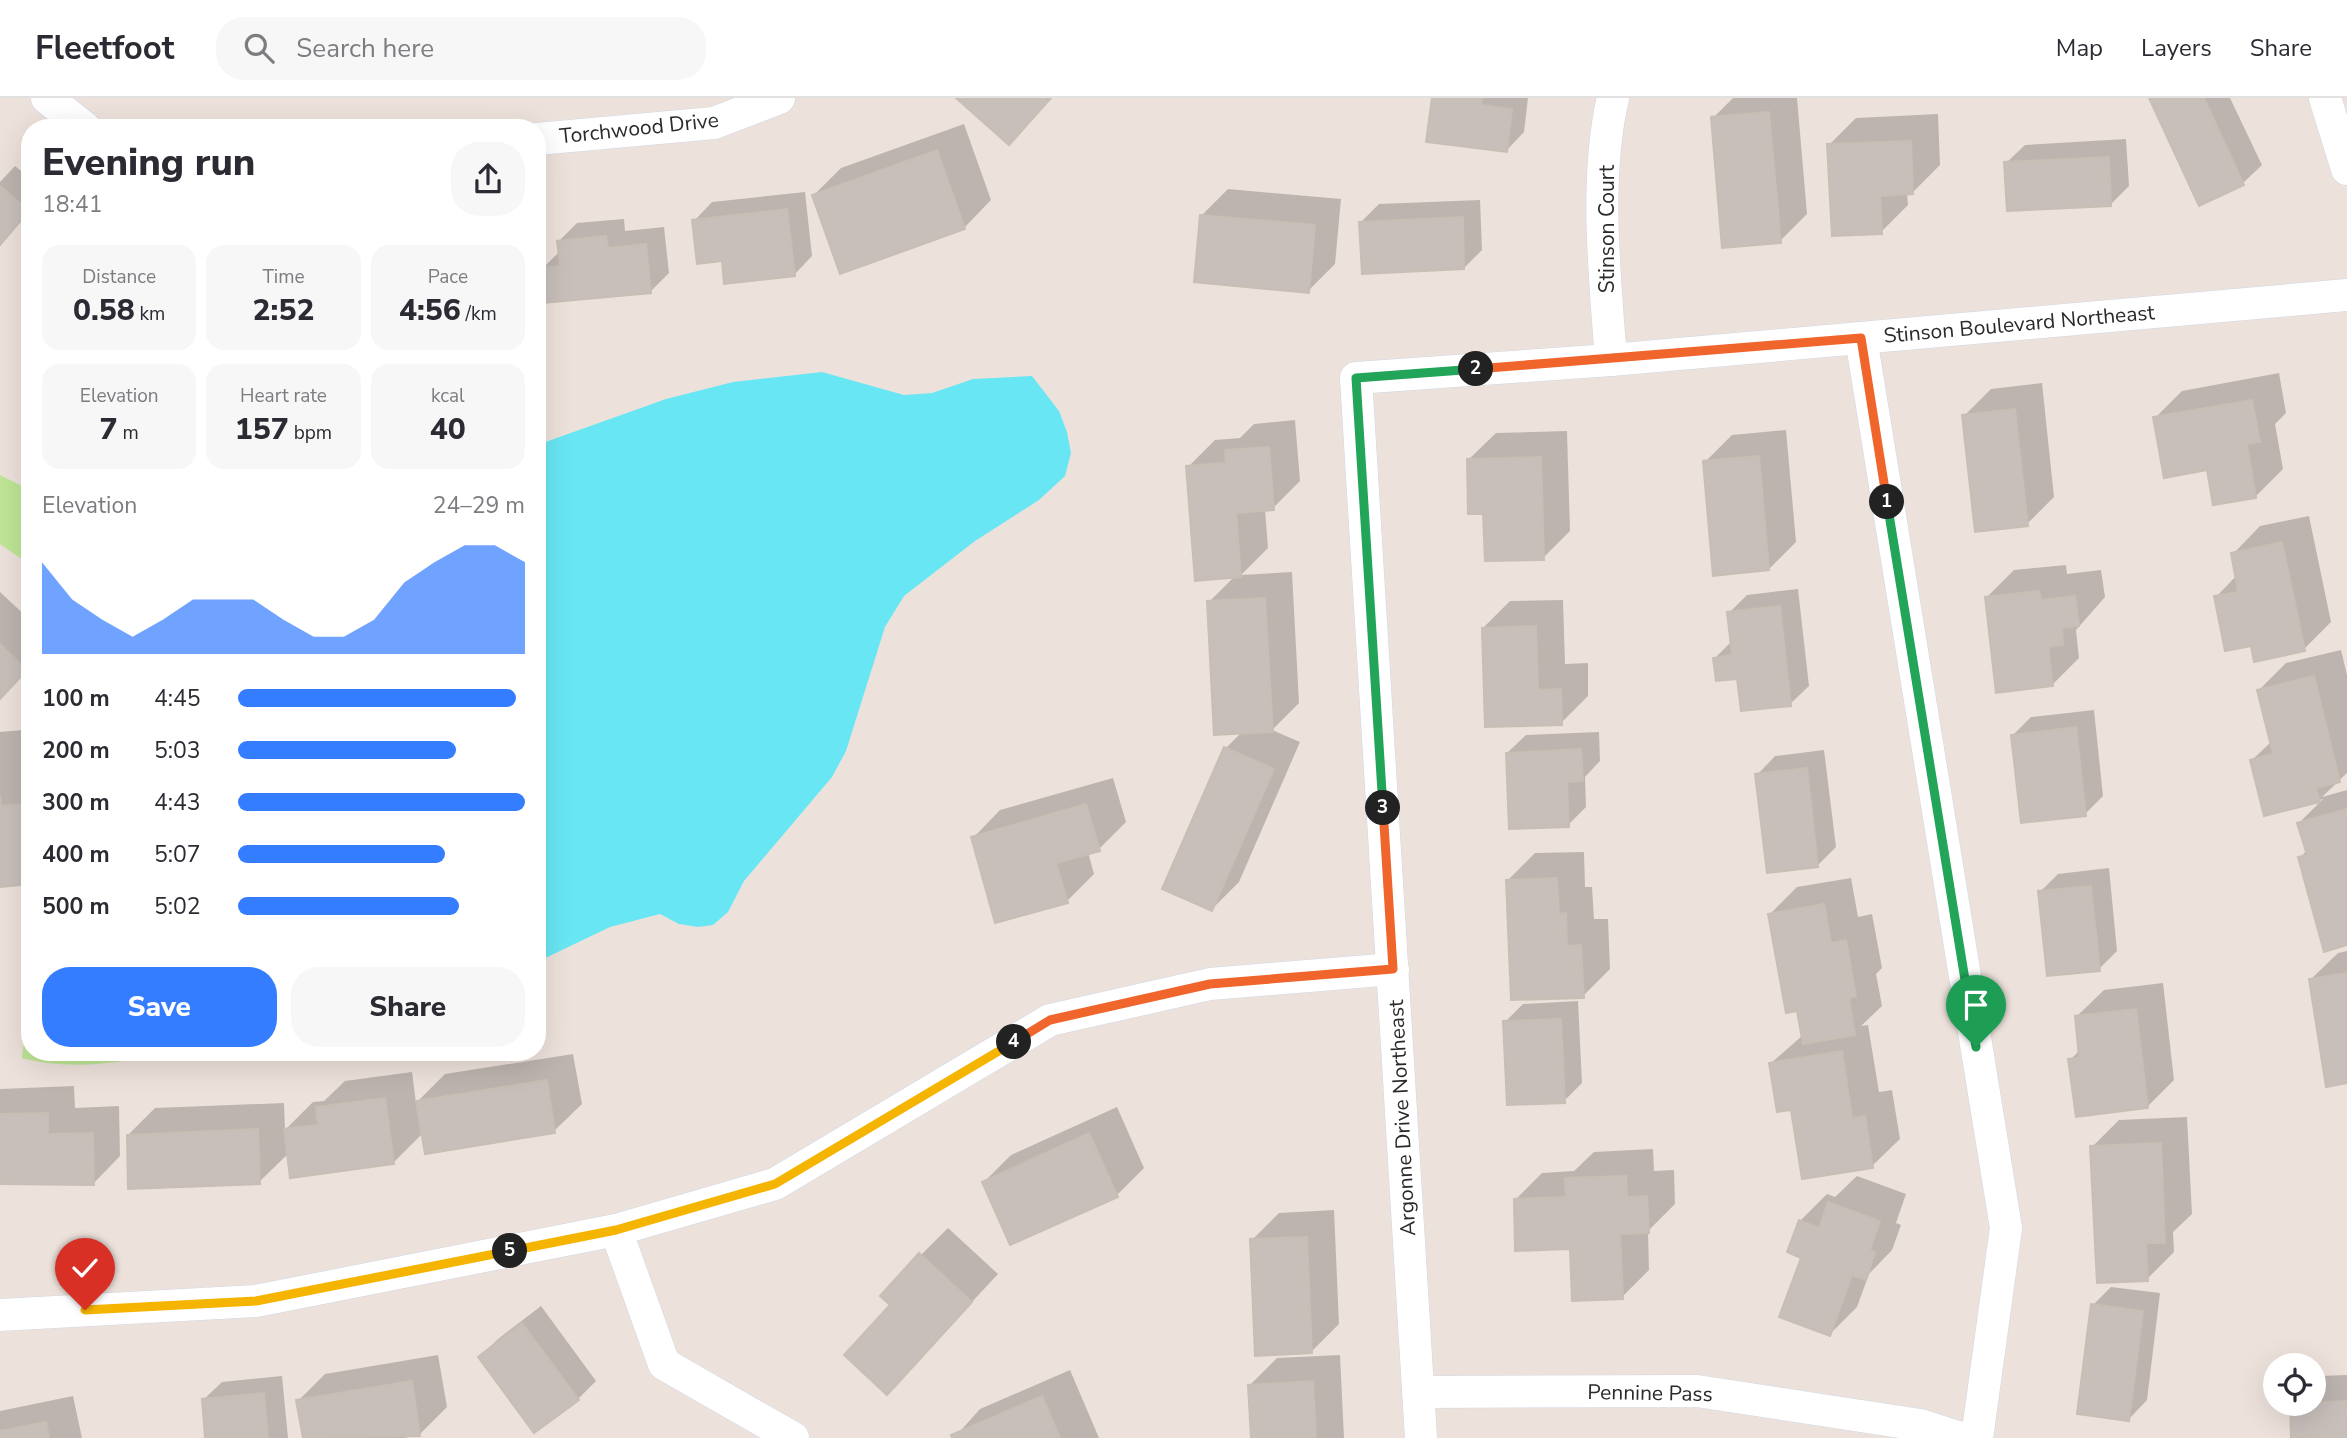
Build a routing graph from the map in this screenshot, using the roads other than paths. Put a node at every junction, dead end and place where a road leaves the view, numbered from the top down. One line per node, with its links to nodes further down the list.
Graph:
1 (47, 98): 5 (street)
2 (779, 98): 6 (street, Torchwood Drive)
3 (1613, 98): 10 (street, Stinson Court)
4 (2325, 98): 7 (street)
5 (74, 119)
6 (546, 138)
7 (2347, 169)
8 (2347, 295): 9 (street, Stinson Boulevard Northeast)
9 (1861, 338): 10 (street, Stinson Boulevard Northeast); 19 (street)
10 (1611, 360): 11 (street, Stinson Boulevard Northeast)
11 (1356, 378): 12 (street, Argonne Drive Northeast)
12 (1393, 969): 13 (street); 15 (street, Argonne Drive Northeast)
13 (616, 1230): 14 (street); 16 (street)
14 (0, 1315)
15 (1418, 1391): 17 (street, Argonne Drive Northeast); 18 (street, Pennine Pass)
16 (793, 1438)
17 (1421, 1438)
18 (1961, 1438)
19 (1977, 1438)

